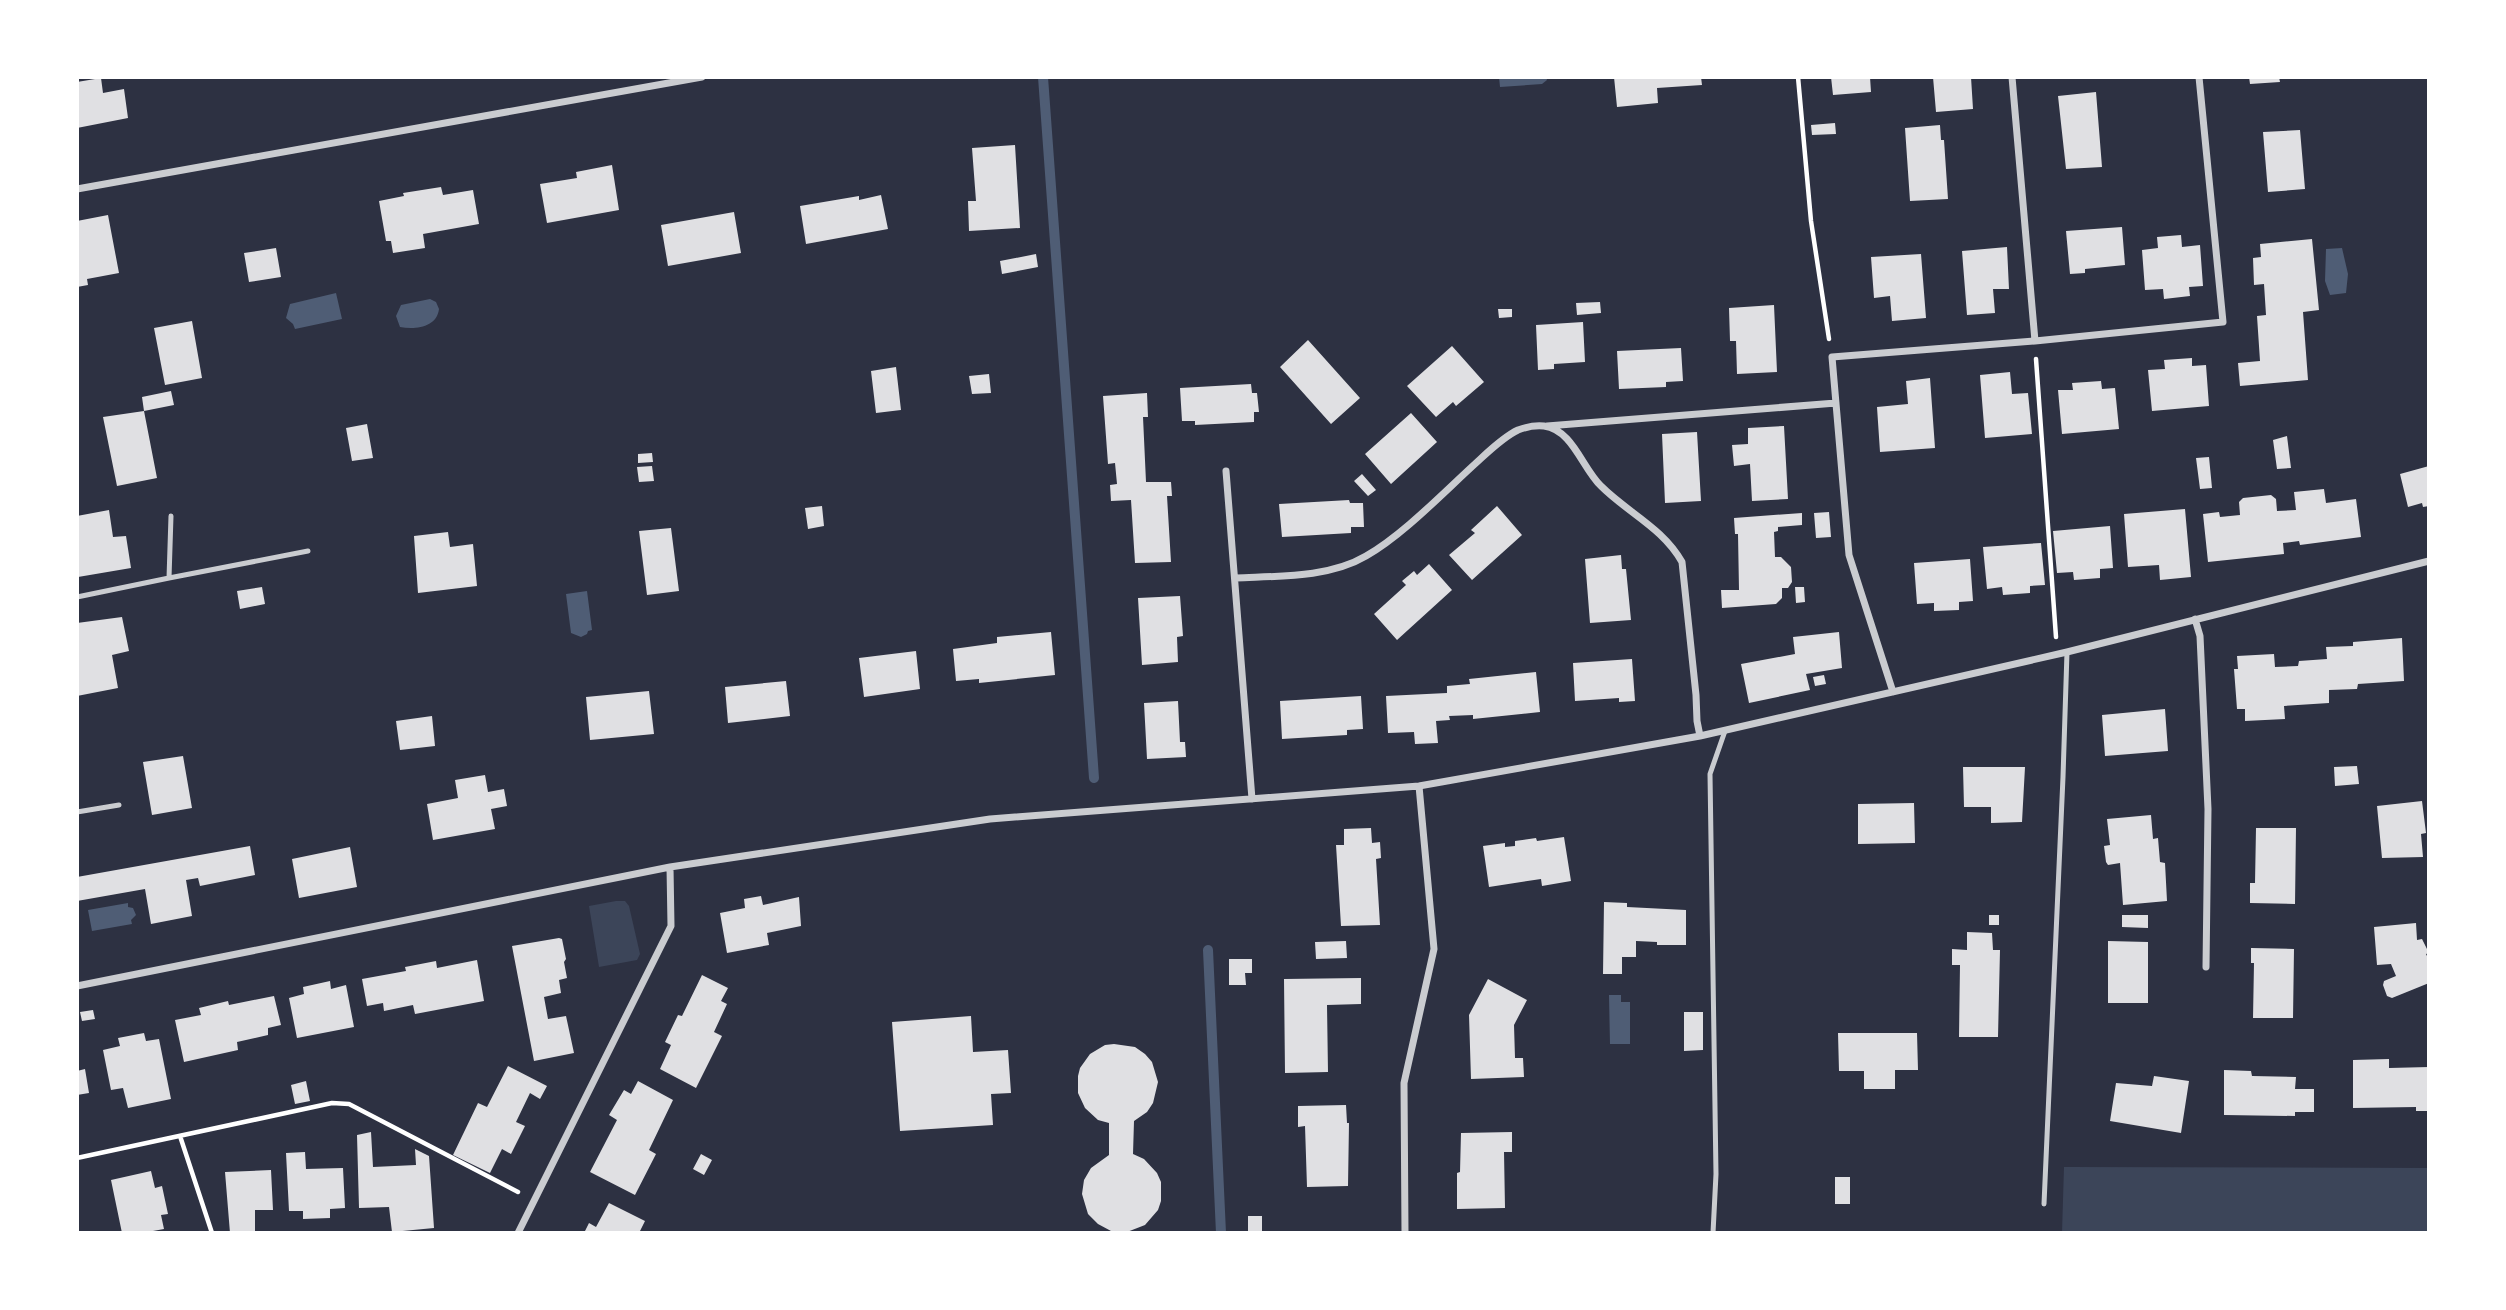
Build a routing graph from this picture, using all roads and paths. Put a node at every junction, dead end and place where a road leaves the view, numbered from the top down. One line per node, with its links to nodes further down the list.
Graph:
1 (702, 77): 5 (street)
2 (1798, 77): 7 (path)
3 (2012, 77): 6 (street)
4 (2199, 77): 6 (street)
5 (77, 189)
6 (2035, 341): 7 (street); 19 (path)
7 (1832, 357): 8 (street)
8 (1836, 403): 9 (street); 20 (street)
9 (1545, 426): 14 (street); 22 (street)
10 (1226, 471): 14 (street)
11 (171, 516): 15 (lane)
12 (307, 551): 15 (lane)
13 (2429, 561): 17 (street)
14 (1236, 578): 24 (street)
15 (169, 579): 16 (lane)
16 (77, 597)
17 (2195, 620): 18 (street); 28 (street)
18 (2067, 652): 19 (street); 33 (lane)
19 (2057, 653): 20 (street)
20 (1893, 692): 21 (street)
21 (1725, 730): 22 (street); 37 (lane)
22 (1700, 736): 23 (street)
23 (1419, 786): 24 (street); 36 (street)
24 (1252, 799): 27 (street)
25 (119, 805): 26 (lane)
26 (77, 811)
27 (670, 867): 29 (street); 35 (street)
28 (2206, 967)
29 (77, 986)
30 (180, 1136): 31 (path); 32 (path); 34 (path)
31 (77, 1158)
32 (522, 1194)
33 (2044, 1204)
34 (212, 1233)
35 (518, 1233)
36 (1405, 1233)
37 (1713, 1233)

